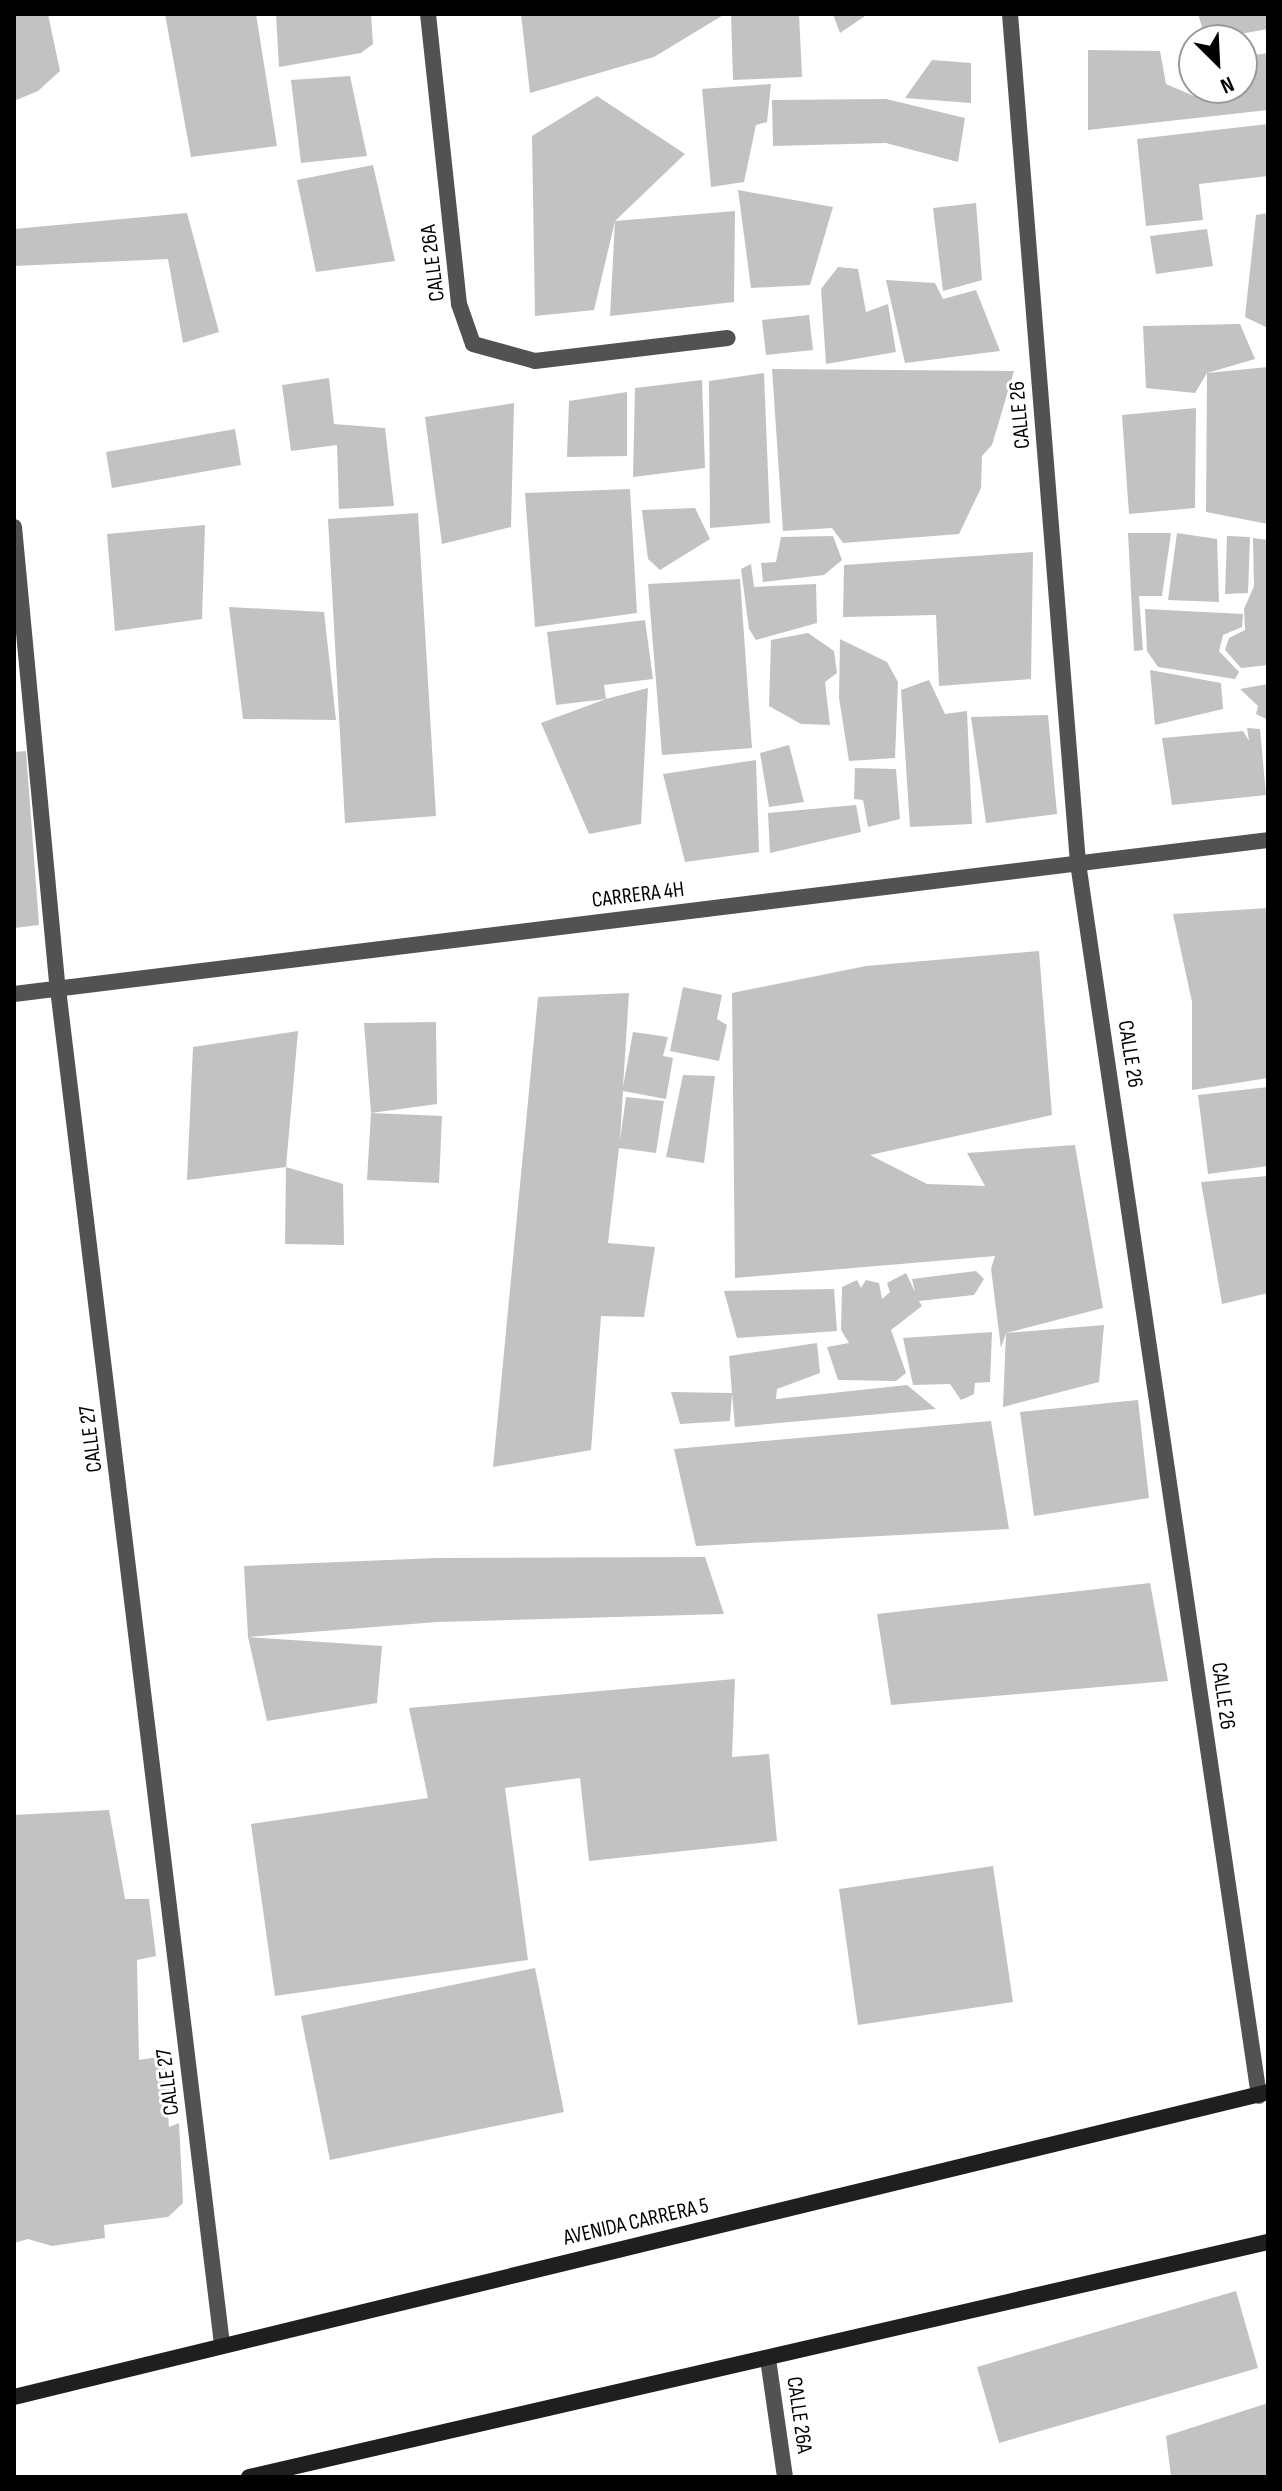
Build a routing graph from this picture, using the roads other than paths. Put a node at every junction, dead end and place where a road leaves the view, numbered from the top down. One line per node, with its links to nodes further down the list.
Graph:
1 (428, 14): 3 (street, CALLE 26A)
2 (1010, 14): 6 (street, CALLE 26)
3 (728, 338)
4 (14, 527): 7 (street, CALLE 27)
5 (1268, 840): 6 (street, CARRERA 4H)
6 (1078, 863): 7 (street, CARRERA 4H); 9 (street, CALLE 26)
7 (58, 989): 8 (street, CARRERA 4H); 11 (street, CALLE 27)
8 (14, 994)
9 (1264, 2094): 11 (main road, AVENIDA CARRERA 5)
10 (1268, 2242): 12 (main road)
11 (222, 2344): 13 (main road, AVENIDA CARRERA 5)
12 (768, 2359): 14 (main road); 15 (street, CALLE 26A)
13 (14, 2397)
14 (249, 2477)
15 (785, 2477)

